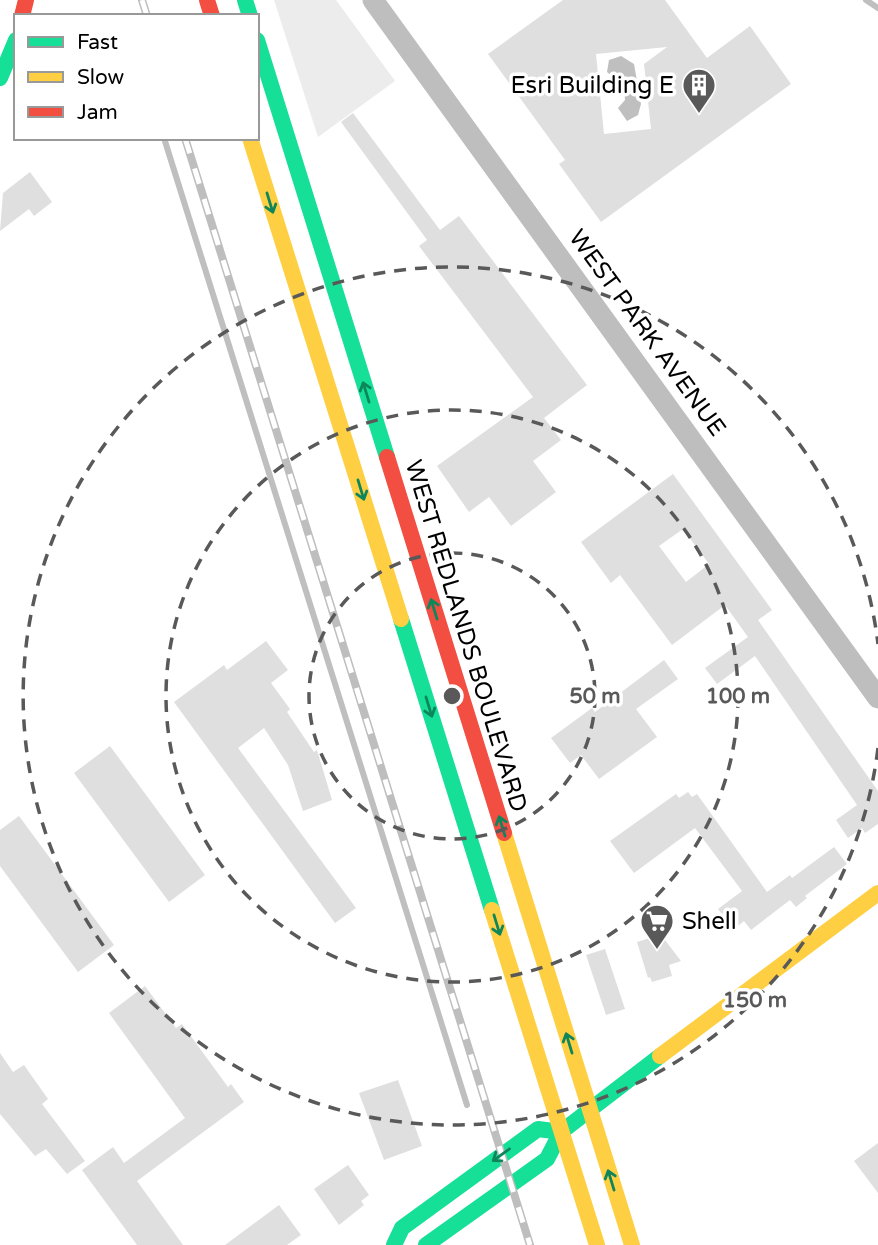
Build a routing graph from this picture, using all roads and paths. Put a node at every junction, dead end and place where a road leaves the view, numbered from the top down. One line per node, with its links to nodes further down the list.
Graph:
1 (373, 0): 6 (street, WEST PARK AVENUE)
2 (14, 45): 4 (main road)
3 (259, 46): 8 (main road, WEST REDLANDS BOULEVARD, one-way to 3)
4 (0, 78)
5 (251, 140): 9 (main road, one-way to 9)
6 (878, 698)
7 (878, 893): 8 (main road)
8 (590, 1109): 9 (main road); 13 (main road, WEST REDLANDS BOULEVARD, one-way to 8)
9 (561, 1132): 10 (main road, one-way to 10); 11 (main road); 12 (main road)
10 (394, 1245)
11 (426, 1245)
12 (597, 1245)
13 (632, 1245)

